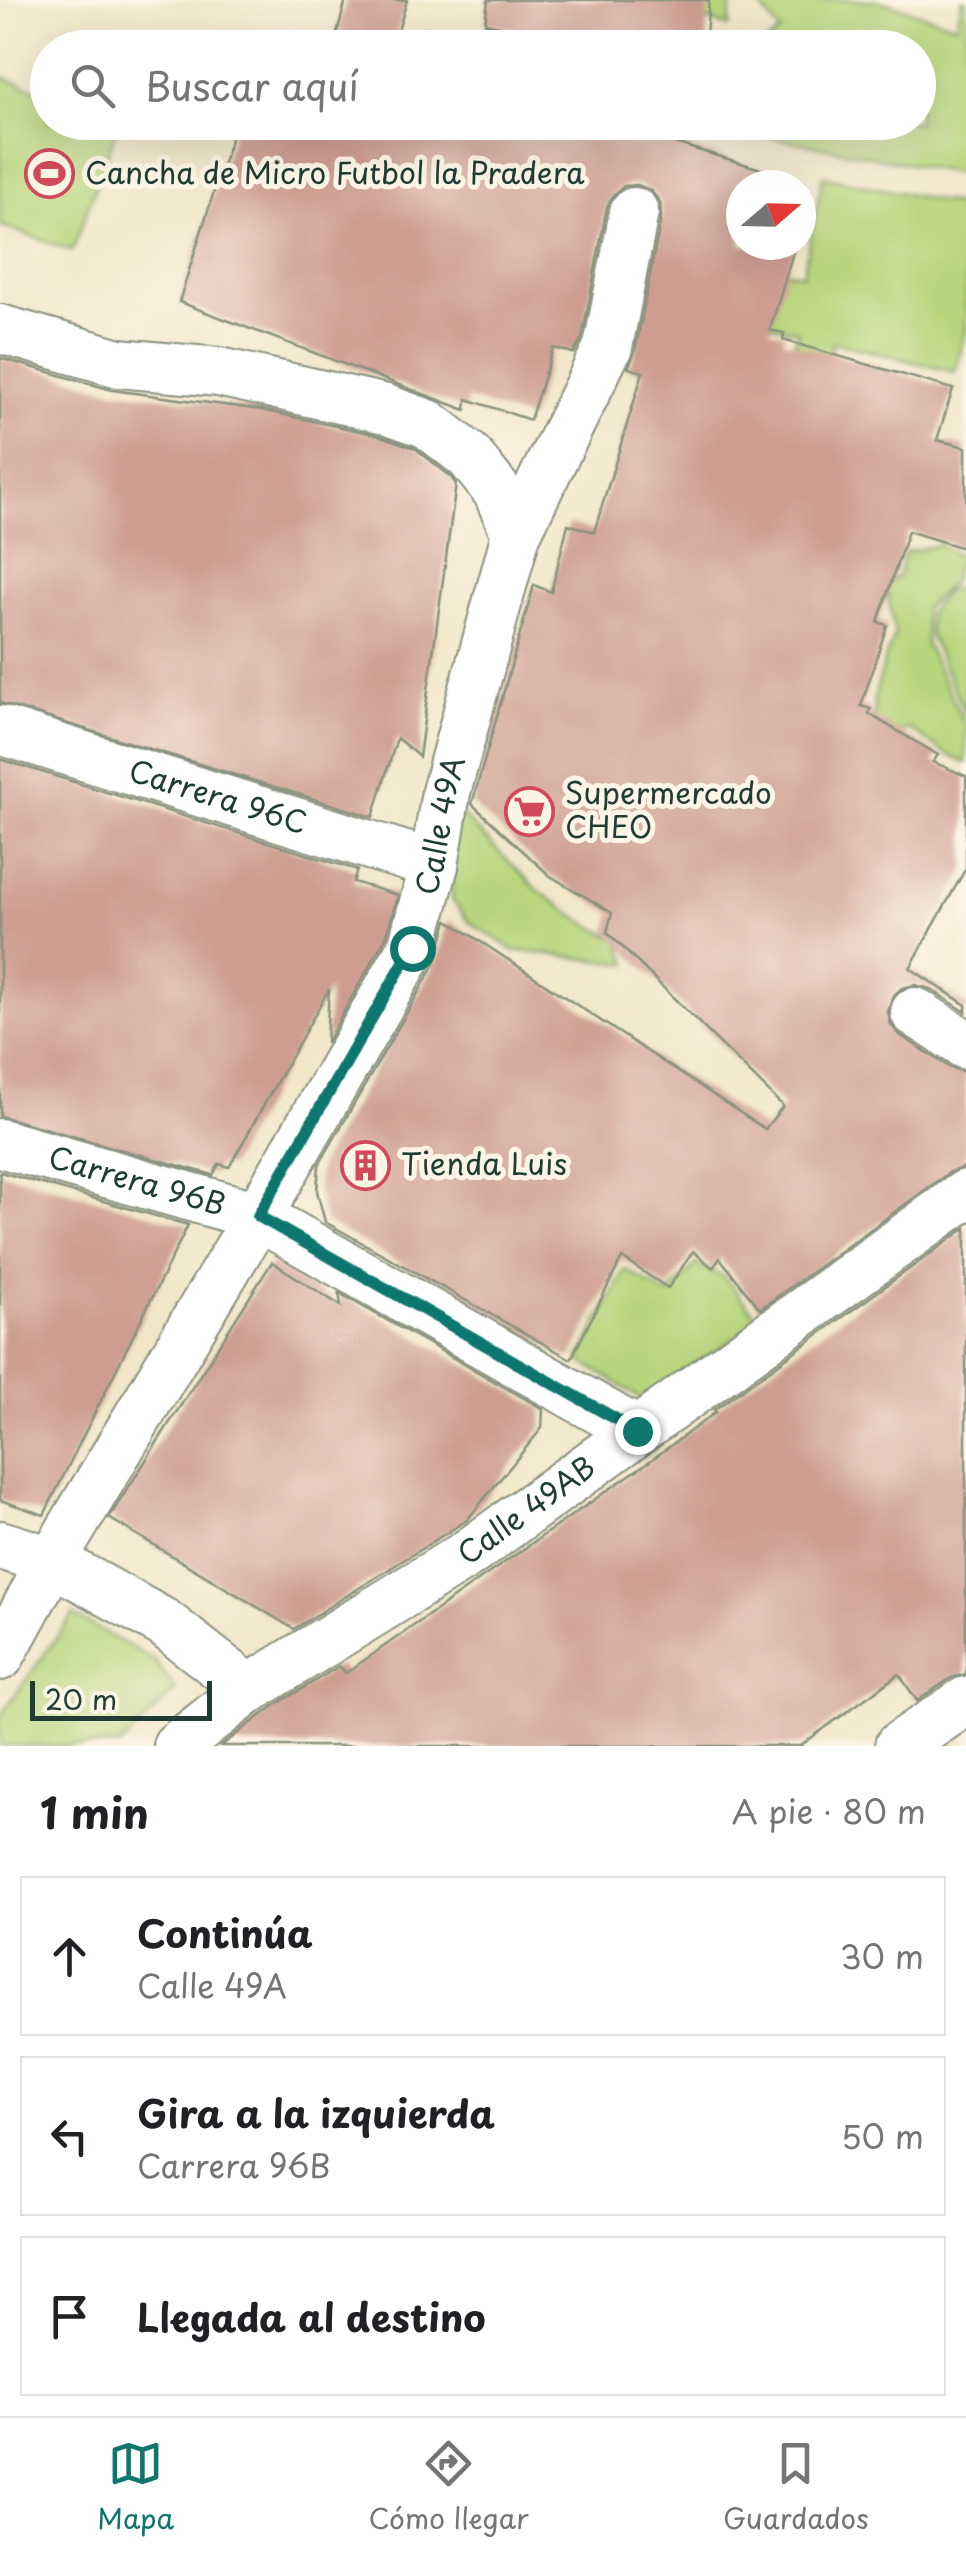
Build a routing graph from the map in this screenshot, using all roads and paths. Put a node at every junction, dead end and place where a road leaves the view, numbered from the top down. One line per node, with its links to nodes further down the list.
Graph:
1 (634, 212): 3 (street, Calle 49A)
2 (0, 329): 3 (street)
3 (516, 534): 5 (street, Calle 49A)
4 (0, 730): 5 (street, Carrera 96C)
5 (434, 865): 10 (street, Calle 49A)
6 (915, 1012): 7 (street)
7 (966, 1045)
8 (0, 1142): 10 (street, Carrera 96B)
9 (966, 1194): 11 (street, Calle 49AB)
10 (258, 1216): 11 (street, Carrera 96B); 13 (street, Calle 49A)
11 (637, 1431): 15 (street, Calle 49AB)
12 (0, 1544): 13 (street)
13 (52, 1561): 14 (street, Calle 49A); 15 (street)
14 (0, 1656)
15 (249, 1689): 17 (street, Calle 49AB)
16 (966, 1702): 18 (street)
17 (176, 1746)
18 (899, 1746)

